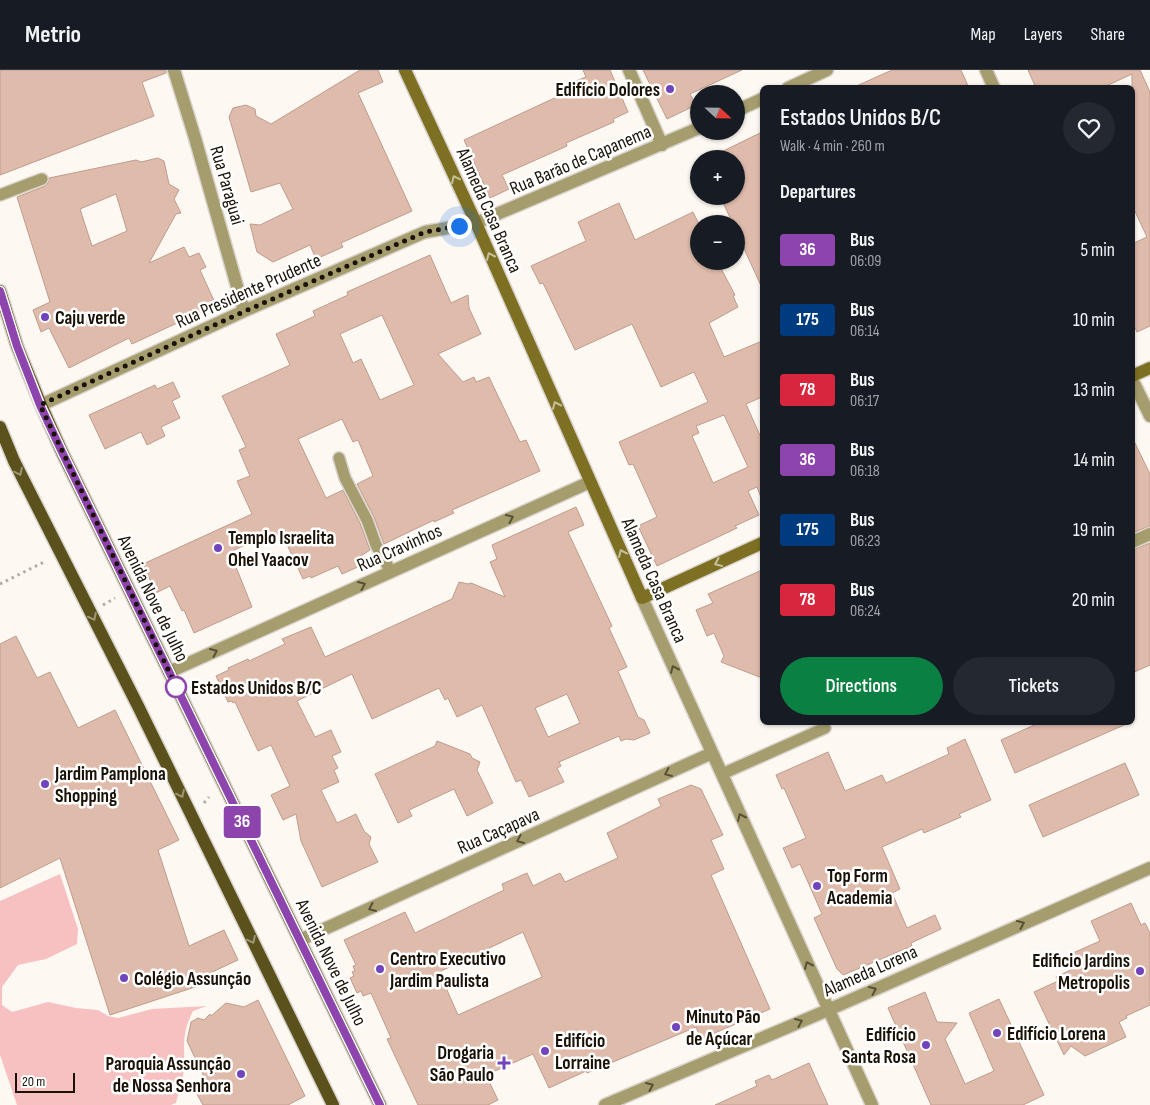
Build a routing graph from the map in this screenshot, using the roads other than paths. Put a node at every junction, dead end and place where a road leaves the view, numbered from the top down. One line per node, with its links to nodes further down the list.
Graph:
1 (174, 70): 16 (street, Rua Paraguai)
2 (405, 70): 14 (street, Alameda Casa Branca, one-way to 2)
3 (629, 70): 11 (street)
4 (826, 70): 6 (street)
5 (986, 70): 7 (street)
6 (794, 85)
7 (993, 85)
8 (760, 100): 9 (street)
9 (745, 107)
10 (690, 132): 11 (street, Rua Barão de Capanema)
11 (662, 145): 14 (street, Rua Barão de Capanema)
12 (42, 179): 13 (lane)
13 (0, 195)
14 (476, 223): 16 (street, Rua Presidente Prudente); 24 (street, Alameda Casa Branca, one-way to 14)
15 (0, 291): 20 (main road, Avenida Nove de Julho)
16 (244, 311): 20 (street, Rua Presidente Prudente)
17 (1150, 368): 18 (street)
18 (1135, 376)
19 (1135, 384): 21 (street)
20 (40, 405): 30 (main road, Avenida Nove de Julho)
21 (1150, 416)
22 (0, 427): 37 (main road, one-way to 37)
23 (339, 458): 28 (lane)
24 (590, 482): 28 (street, Rua Cravinhos, one-way to 24); 29 (street, Alameda Casa Branca, one-way to 24)
25 (1150, 534): 26 (street)
26 (1135, 541)
27 (760, 544): 29 (street, one-way to 29)
28 (391, 572): 30 (street, Rua Cravinhos, one-way to 28)
29 (642, 598): 32 (street, Alameda Casa Branca, one-way to 29)
30 (169, 672): 35 (main road, Avenida Nove de Julho)
31 (825, 728): 33 (lane)
32 (712, 753): 33 (street, Alameda Casa Branca); 35 (street, Rua Caçapava, one-way to 35)
33 (722, 774): 36 (street, Alameda Casa Branca, one-way to 33)
34 (1150, 868): 36 (street, Alameda Lorena, one-way to 34)
35 (300, 940): 38 (main road, Avenida Nove de Julho)
36 (828, 1010): 39 (street, Alameda Lorena, one-way to 36); 40 (street, Alameda Casa Branca)
37 (333, 1105)
38 (380, 1105)
39 (605, 1105)
40 (872, 1105)

